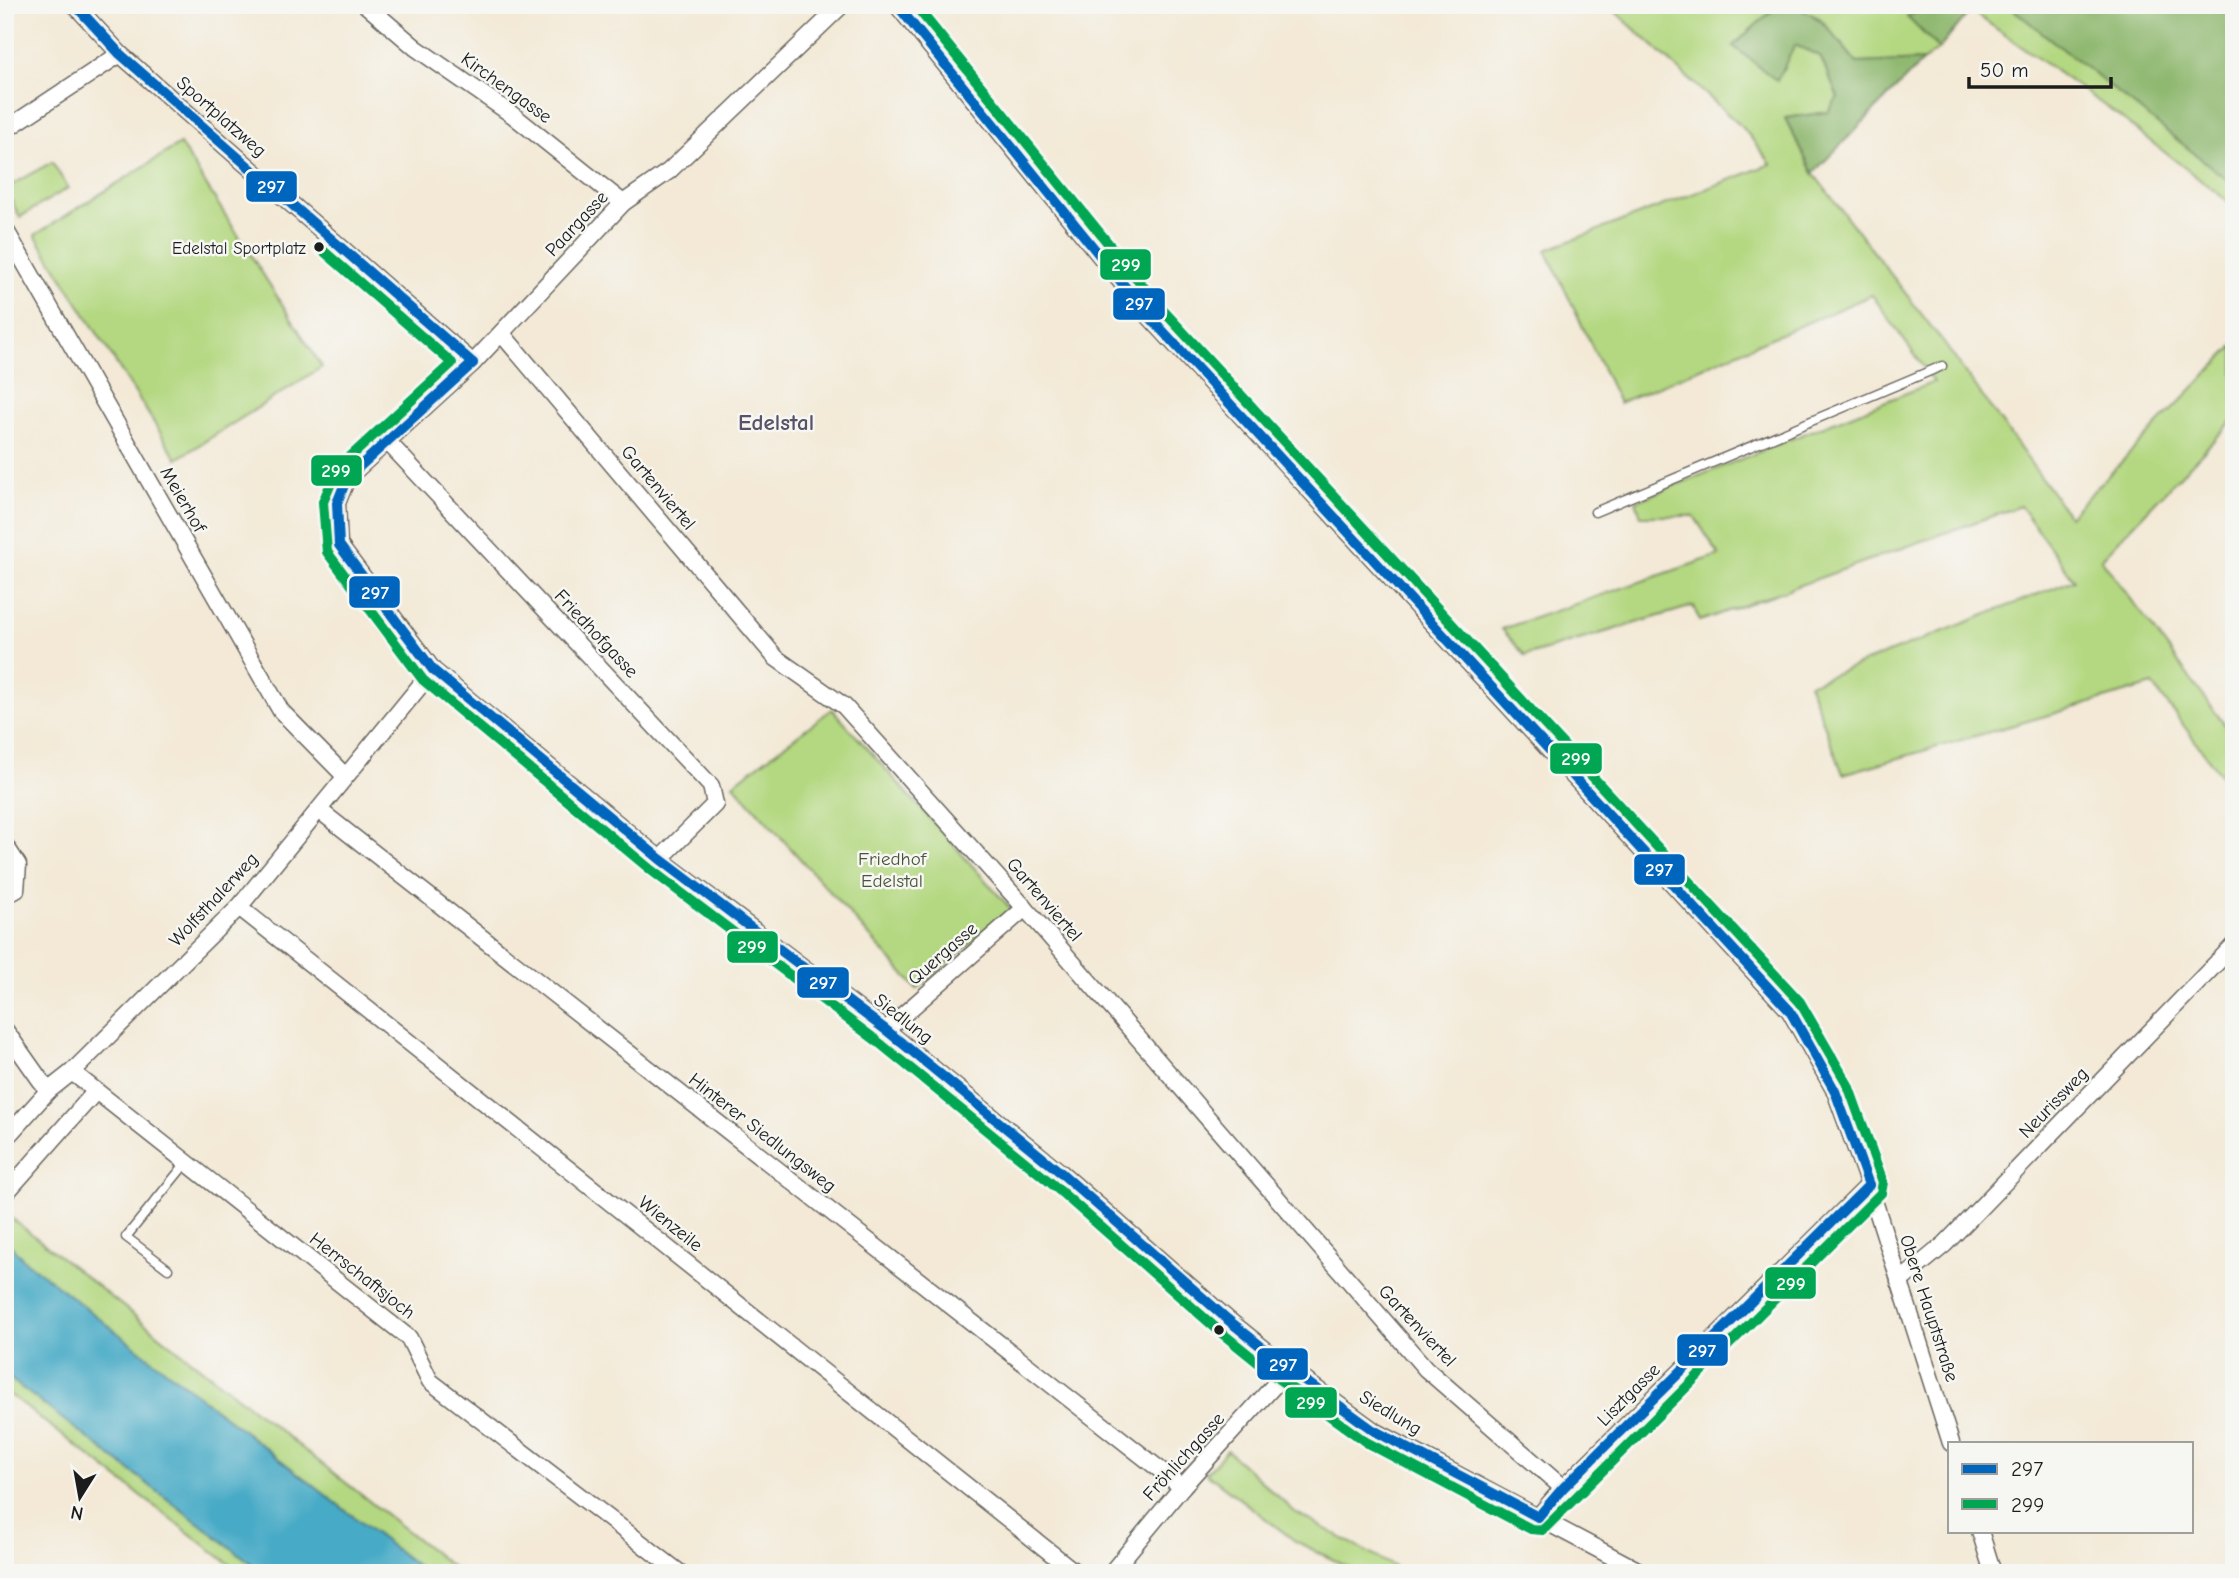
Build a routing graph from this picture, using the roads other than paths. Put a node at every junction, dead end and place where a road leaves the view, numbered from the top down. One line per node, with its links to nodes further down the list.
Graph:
1 (75, 5): 5 (street, Sportplatzweg)
2 (366, 5): 7 (street, Kirchengasse)
3 (842, 5): 7 (street, Paargasse)
4 (897, 5): 31 (street, Obere Hauptstraße)
5 (120, 54): 6 (street); 10 (street, Sportplatzweg)
6 (5, 130)
7 (623, 203): 9 (street, Paargasse)
8 (5, 229): 16 (street, Meierhof)
9 (502, 334): 10 (street, Paargasse); 22 (street, Gartenviertel)
10 (473, 363): 12 (street, Paargasse)
11 (1942, 366): 14 (lane)
12 (386, 440): 13 (street, Paargasse); 19 (street, Friedhofgasse)
13 (347, 478): 15 (street, Siedlung)
14 (1595, 512)
15 (433, 670): 16 (street, Wolfsthalerweg); 19 (street, Siedlung)
16 (345, 776): 17 (street, Wolfsthalerweg)
17 (319, 810): 21 (street, Wolfsthalerweg); 37 (street, Hinterer Siedlungsweg)
18 (5, 845): 20 (street)
19 (660, 859): 25 (street, Siedlung)
20 (5, 897)
21 (239, 907): 26 (street, Wolfsthalerweg); 42 (street, Wienzeile)
22 (1025, 908): 25 (street, Quergasse); 38 (street, Gartenviertel)
23 (2234, 946): 34 (street, Neurissweg)
24 (5, 1030): 27 (street)
25 (886, 1030): 35 (street, Siedlung)
26 (72, 1072): 27 (street, Wolfsthalerweg); 28 (street, Herrschaftsjoch)
27 (48, 1091): 29 (street, Wolfsthalerweg)
28 (96, 1091): 30 (street, Herrschaftsjoch); 32 (street)
29 (5, 1139)
30 (186, 1163): 33 (lane); 41 (street, Herrschaftsjoch)
31 (1869, 1185): 34 (street, Obere Hauptstraße); 38 (street, Lisztgasse)
32 (5, 1195)
33 (168, 1269)
34 (1899, 1282): 36 (street, Obere Hauptstraße)
35 (1289, 1369): 37 (street, Fröhlichgasse); 39 (street, Siedlung)
36 (1951, 1442)
37 (1182, 1487): 43 (street, Fröhlichgasse)
38 (1563, 1488): 39 (street, Lisztgasse)
39 (1538, 1517): 44 (street, Siedlung)
40 (1980, 1532): 45 (street)
41 (680, 1573)
42 (1076, 1573)
43 (1111, 1573)
44 (1643, 1573)
45 (1993, 1573)

